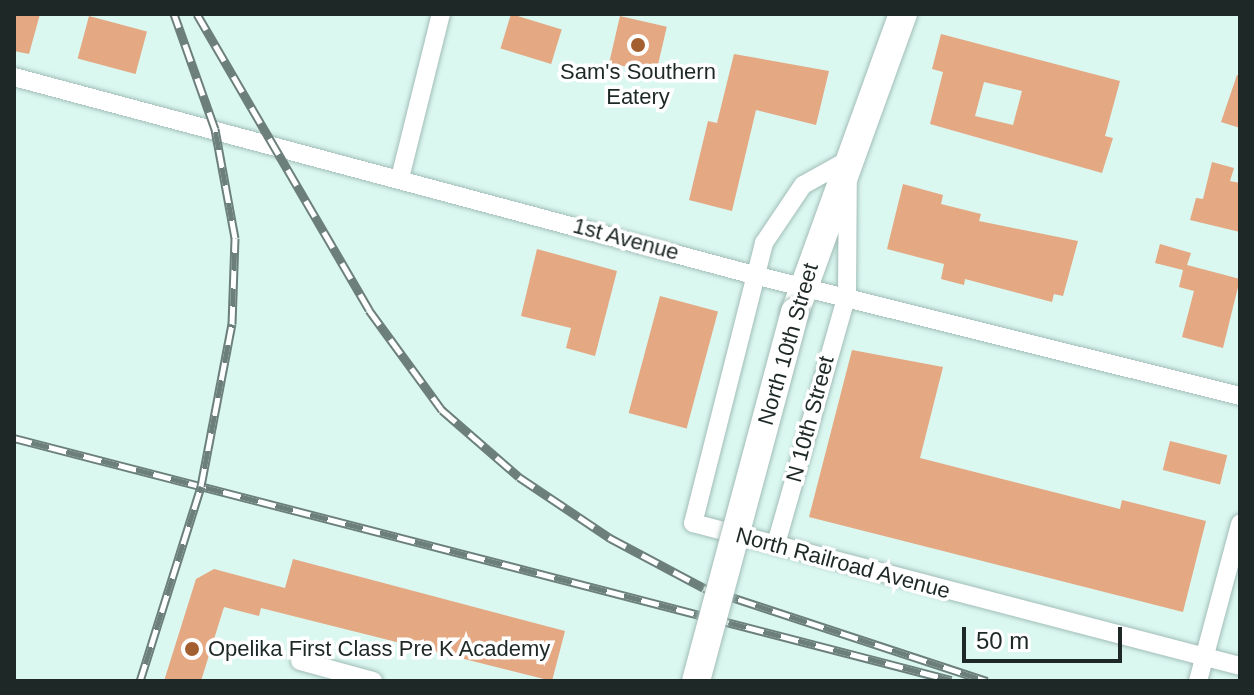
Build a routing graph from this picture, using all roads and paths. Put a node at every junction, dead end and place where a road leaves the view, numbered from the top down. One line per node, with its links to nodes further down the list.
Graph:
1 (441, 14): 5 (street)
2 (903, 14): 4 (main road, North 10th Street)
3 (14, 77): 5 (street, 1st Avenue)
4 (848, 160): 6 (street, North Railroad Avenue); 7 (main road, North 10th Street); 8 (street, N 10th Street)
5 (400, 178): 6 (street, 1st Avenue)
6 (754, 275): 7 (street, 1st Avenue); 11 (street, North Railroad Avenue)
7 (803, 285): 8 (street, 1st Avenue); 16 (main road, North 10th Street, bridge)
8 (847, 295): 9 (street, 1st Avenue); 11 (street, N 10th Street)
9 (1240, 396)
10 (1240, 524): 12 (street)
11 (776, 544): 12 (street, North Railroad Avenue)
12 (1204, 659): 14 (street, North Railroad Avenue); 17 (street)
13 (300, 661): 15 (street)
14 (1240, 666)
15 (373, 681)
16 (696, 681)
17 (1198, 681)

